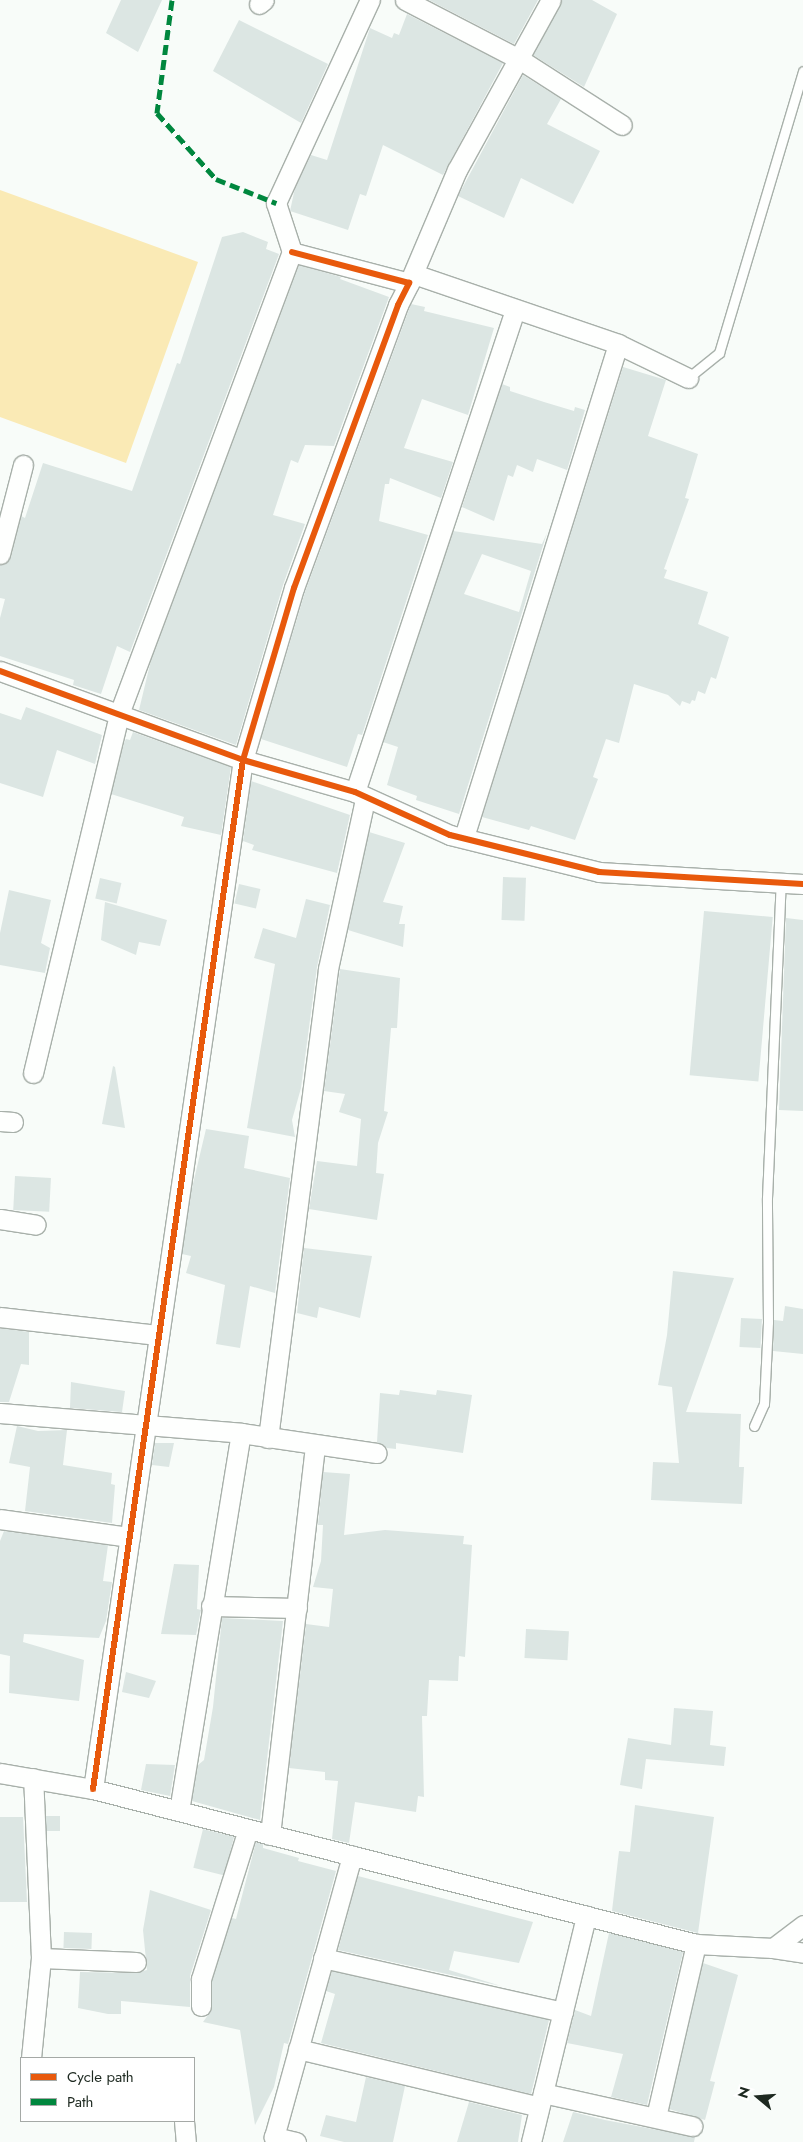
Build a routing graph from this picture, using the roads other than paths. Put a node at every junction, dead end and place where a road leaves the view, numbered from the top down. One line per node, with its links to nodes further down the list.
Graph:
1 (370, 0): 7 (street)
2 (405, 0): 4 (street)
3 (551, 0): 4 (street)
4 (519, 58): 6 (street); 8 (street)
5 (803, 71): 11 (lane)
6 (622, 125)
7 (292, 252): 8 (street); 15 (street)
8 (412, 279): 9 (street); 16 (street)
9 (516, 310): 10 (street); 17 (street)
10 (618, 344): 11 (street); 18 (street)
11 (688, 378)
12 (23, 464): 13 (street)
13 (0, 554)
14 (0, 671): 15 (street)
15 (119, 714): 16 (street); 21 (street)
16 (243, 760): 17 (street); 25 (street)
17 (360, 796): 18 (street); 30 (street)
18 (464, 837): 19 (street)
19 (781, 883): 20 (street); 27 (lane)
20 (803, 884)
21 (33, 1073)
22 (0, 1219): 23 (street)
23 (36, 1225)
24 (0, 1317): 25 (street)
25 (159, 1335): 28 (street)
26 (0, 1413): 28 (street)
27 (754, 1426)
28 (146, 1427): 29 (street); 34 (street)
29 (241, 1433): 30 (street); 35 (street)
30 (268, 1438): 31 (street)
31 (316, 1446): 32 (street); 36 (street)
32 (377, 1453)
33 (0, 1519): 34 (street)
34 (130, 1538): 39 (street)
35 (211, 1606): 36 (street); 40 (street)
36 (297, 1608): 42 (street)
37 (0, 1773): 38 (street)
38 (33, 1778): 39 (street); 49 (street)
39 (93, 1789): 40 (street)
40 (179, 1811): 41 (street)
41 (248, 1829): 42 (street); 52 (street)
42 (270, 1835): 43 (street)
43 (352, 1856): 44 (street); 50 (street)
44 (586, 1916): 46 (street); 53 (street)
45 (803, 1926): 47 (street)
46 (696, 1944): 47 (street); 57 (street)
47 (773, 1948): 48 (street)
48 (803, 1953)
49 (41, 1958): 51 (street); 55 (street)
50 (324, 1958): 53 (street); 54 (street)
51 (136, 1962)
52 (201, 2006)
53 (562, 2012): 56 (street)
54 (298, 2049): 56 (street); 61 (street)
55 (31, 2057)
56 (541, 2100): 57 (street); 62 (street)
57 (656, 2117): 59 (street)
58 (184, 2122): 60 (street)
59 (692, 2126)
60 (186, 2142)
61 (296, 2142)
62 (531, 2142)

